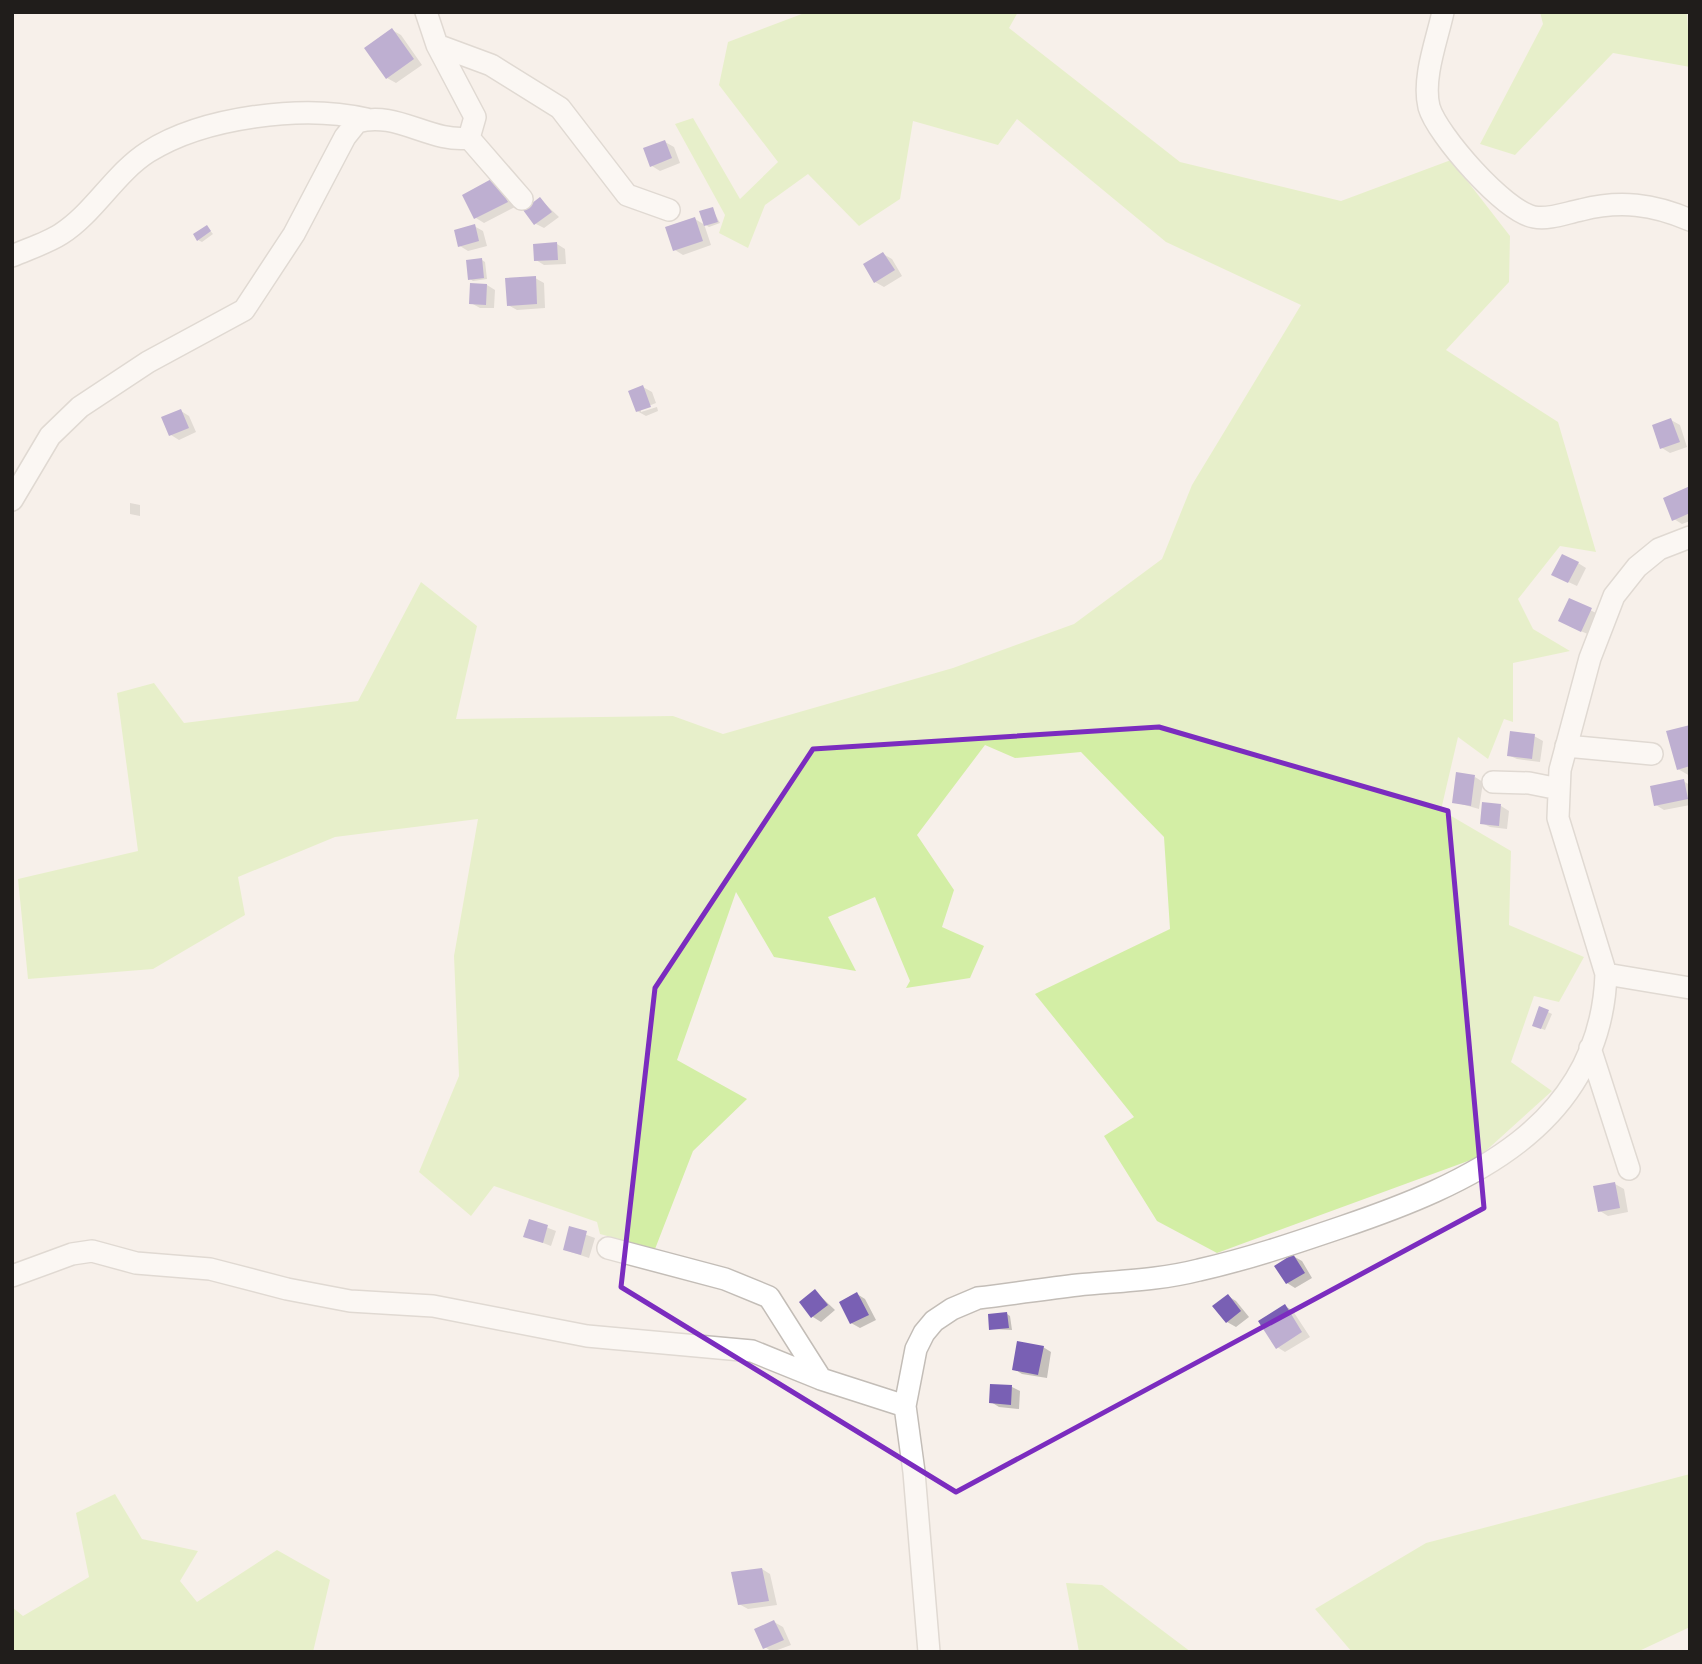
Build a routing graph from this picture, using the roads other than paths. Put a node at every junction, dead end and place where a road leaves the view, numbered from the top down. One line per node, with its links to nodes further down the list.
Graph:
1 (426, 12): 3 (street)
2 (1443, 12): 8 (street)
3 (437, 45): 5 (street); 7 (street)
4 (366, 119): 5 (street); 9 (street); 10 (street)
5 (469, 138): 6 (street)
6 (522, 199)
7 (668, 210)
8 (1690, 220)
9 (12, 256)
10 (12, 500)
11 (1690, 537): 12 (street)
12 (1566, 746): 13 (street); 15 (street)
13 (1652, 754)
14 (1493, 782): 15 (street)
15 (1559, 789): 16 (street)
16 (1606, 974): 17 (street); 19 (street)
17 (1634, 981): 18 (street); 19 (street)
18 (1690, 988)
19 (1605, 1001): 20 (street)
20 (1590, 1048): 21 (street); 25 (street)
21 (1629, 1168)
22 (608, 1248): 24 (street)
23 (12, 1276): 24 (street)
24 (821, 1379): 25 (street)
25 (905, 1406): 26 (street)
26 (929, 1652)

